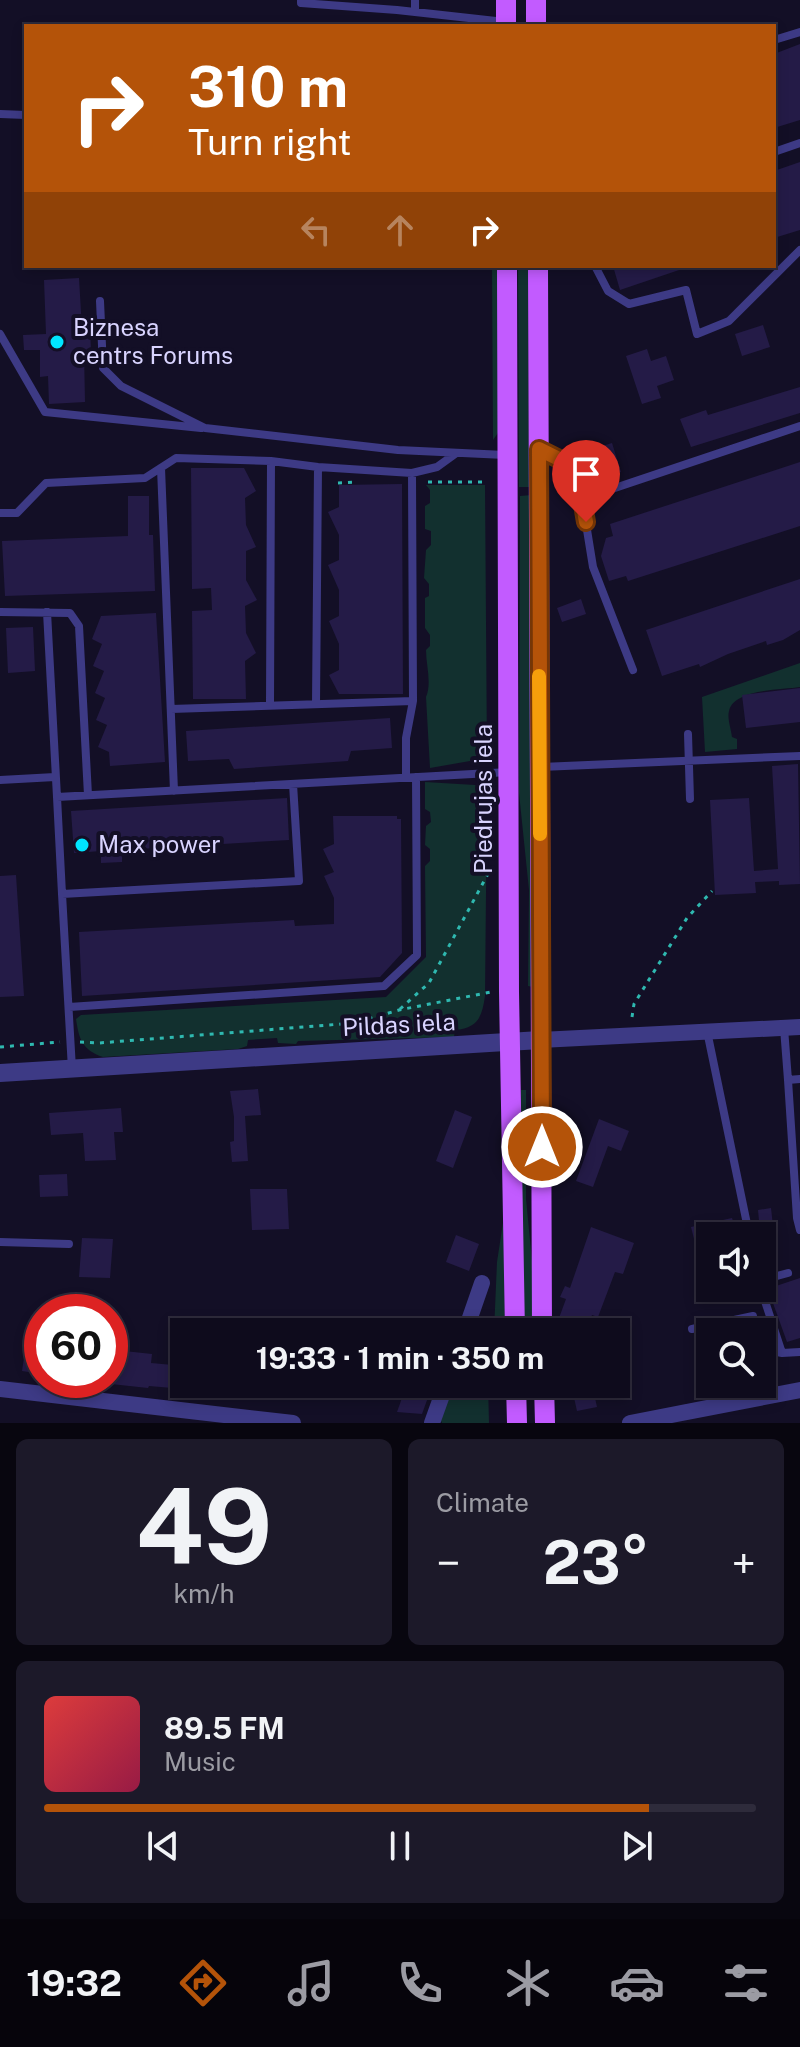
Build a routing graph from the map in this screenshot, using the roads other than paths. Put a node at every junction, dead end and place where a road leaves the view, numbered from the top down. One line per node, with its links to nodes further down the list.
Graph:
1 (301, 0): 4 (lane)
2 (415, 0): 4 (lane)
3 (506, 0): 5 (main road)
4 (415, 12): 5 (lane)
5 (506, 24)
6 (800, 32): 7 (lane)
7 (776, 39)
8 (0, 114): 9 (lane)
9 (24, 115)
10 (800, 143): 11 (lane)
11 (776, 151)
12 (800, 250): 15 (lane)
13 (507, 268): 22 (main road, Piedrujas iela)
14 (538, 268): 20 (main road)
15 (596, 268)
16 (100, 301): 19 (lane)
17 (0, 334): 19 (lane)
18 (800, 426): 27 (lane)
19 (205, 428): 21 (lane)
20 (539, 449): 27 (lane); 39 (main road)
21 (455, 454): 22 (lane); 26 (lane)
22 (508, 456): 40 (main road, Piedrujas iela)
23 (271, 461): 24 (lane); 25 (lane); 34 (lane)
24 (318, 467): 26 (lane); 33 (lane)
25 (161, 468): 28 (lane); 35 (lane)
26 (412, 477): 32 (lane)
27 (582, 499): 31 (lane)
28 (0, 513)
29 (0, 612): 30 (lane)
30 (47, 612): 41 (lane); 46 (lane)
31 (633, 670)
32 (413, 701): 33 (lane); 42 (lane)
33 (316, 704): 34 (lane)
34 (270, 705): 35 (lane)
35 (171, 709): 45 (lane)
36 (688, 734): 38 (lane)
37 (800, 756): 38 (lane)
38 (689, 761): 39 (lane); 48 (lane)
39 (540, 767): 53 (main road)
40 (510, 772): 42 (lane); 54 (main road, Piedrujas iela)
41 (55, 777): 43 (lane); 47 (lane)
42 (411, 777): 44 (lane); 50 (lane)
43 (0, 780)
44 (293, 784): 45 (lane); 49 (lane)
45 (174, 791): 46 (lane)
46 (88, 795): 47 (lane)
47 (57, 797): 49 (lane)
48 (690, 799)
49 (62, 894): 50 (lane)
50 (69, 1007): 55 (lane)
51 (792, 1027): 52 (street, Pildas iela); 58 (lane)
52 (707, 1031): 53 (street, Pildas iela); 59 (lane)
53 (540, 1040): 54 (street, Pildas iela); 67 (main road)
54 (510, 1043): 55 (street, Pildas iela); 66 (main road, Piedrujas iela)
55 (72, 1069): 56 (street, Pildas iela)
56 (0, 1073)
57 (800, 1079): 58 (lane)
58 (788, 1080): 60 (lane)
59 (747, 1222)
60 (800, 1230)
61 (0, 1242): 62 (lane)
62 (69, 1244)
63 (788, 1273): 72 (lane)
64 (482, 1283): 65 (street)
65 (470, 1318)
66 (515, 1318)
67 (542, 1318)
68 (696, 1328): 69 (lane)
69 (692, 1329)
70 (776, 1352): 72 (lane)
71 (800, 1352): 72 (lane)
72 (782, 1353)
73 (0, 1389): 78 (street)
74 (800, 1390): 82 (street)
75 (441, 1398): 79 (street)
76 (516, 1398): 80 (main road)
77 (544, 1398): 81 (main road)
78 (293, 1423)
79 (432, 1423)
80 (517, 1423)
81 (545, 1423)
82 (630, 1423)

